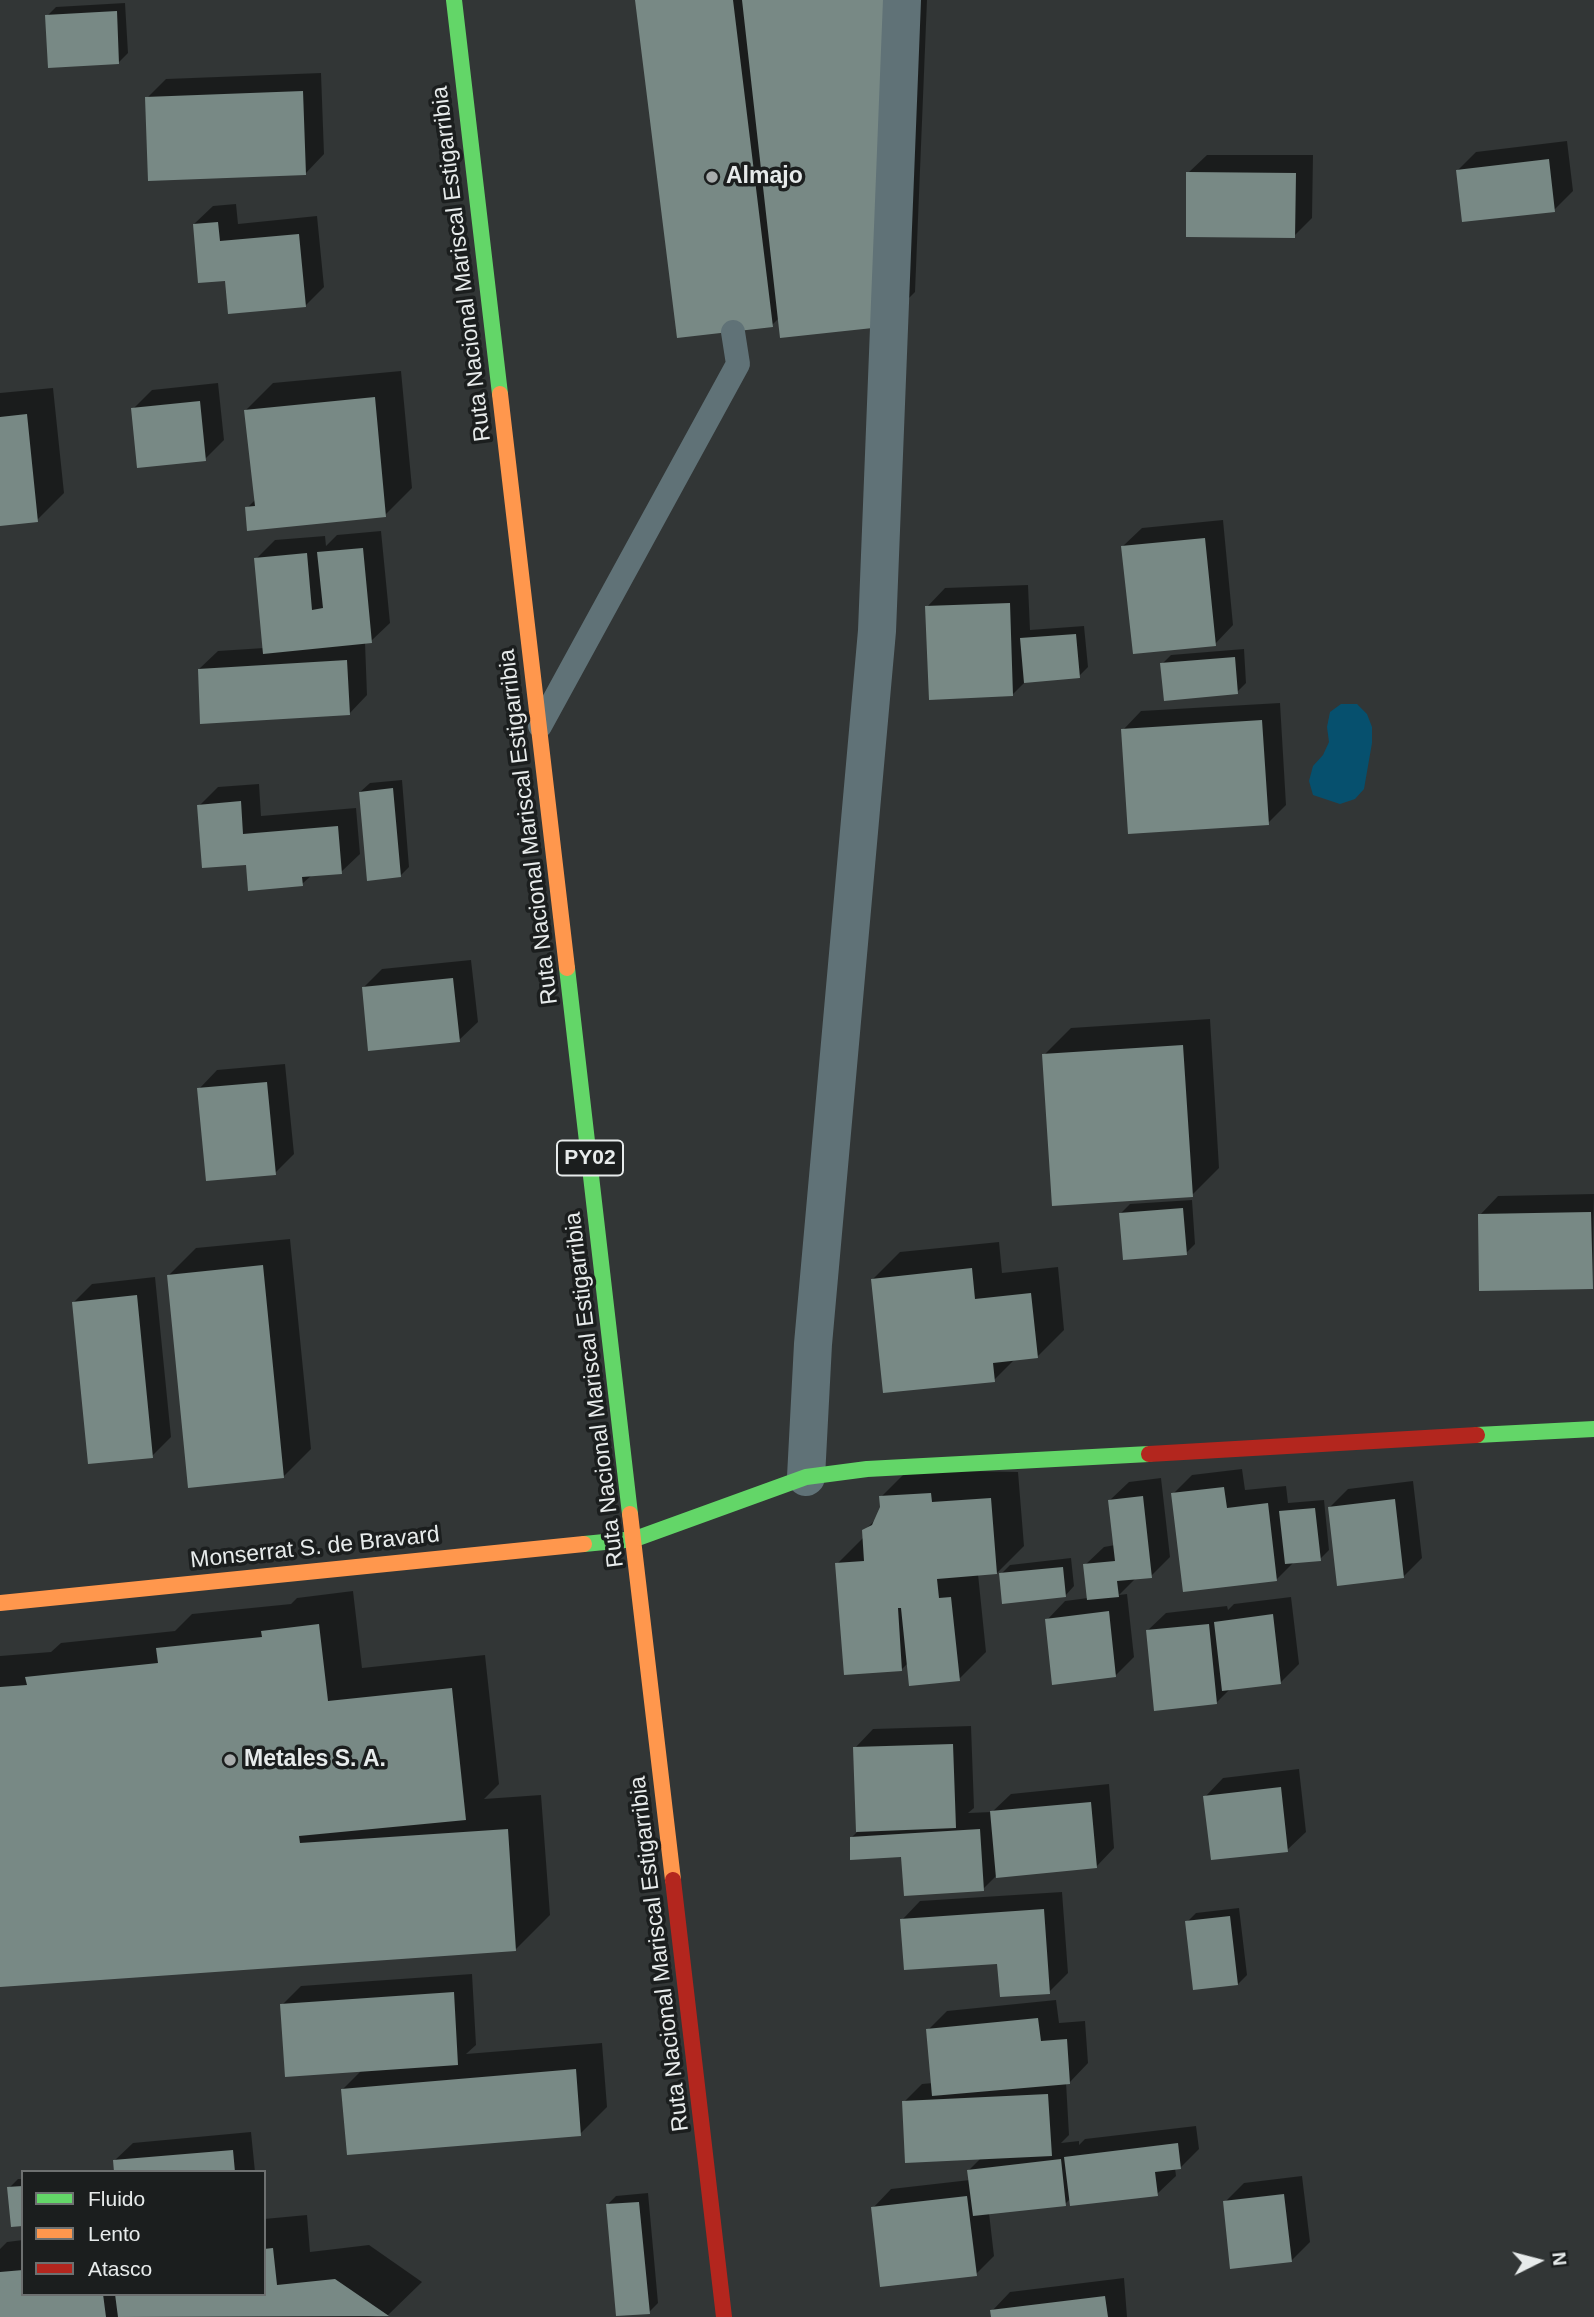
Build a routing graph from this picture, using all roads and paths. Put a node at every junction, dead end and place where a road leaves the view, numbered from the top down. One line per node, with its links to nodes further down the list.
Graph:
1 (454, 0): 4 (main road, Ruta Nacional Mariscal Estigarribia / PY02)
2 (902, 0): 6 (street)
3 (733, 332): 4 (lane)
4 (540, 726): 7 (main road, Ruta Nacional Mariscal Estigarribia / PY02)
5 (1594, 1429): 6 (main road, Monserrat S. de Bravard)
6 (806, 1477): 7 (main road, Monserrat S. de Bravard)
7 (635, 1539): 8 (main road, Monserrat S. de Bravard); 9 (main road, Ruta Nacional Mariscal Estigarribia / PY02)
8 (0, 1603)
9 (724, 2317)

